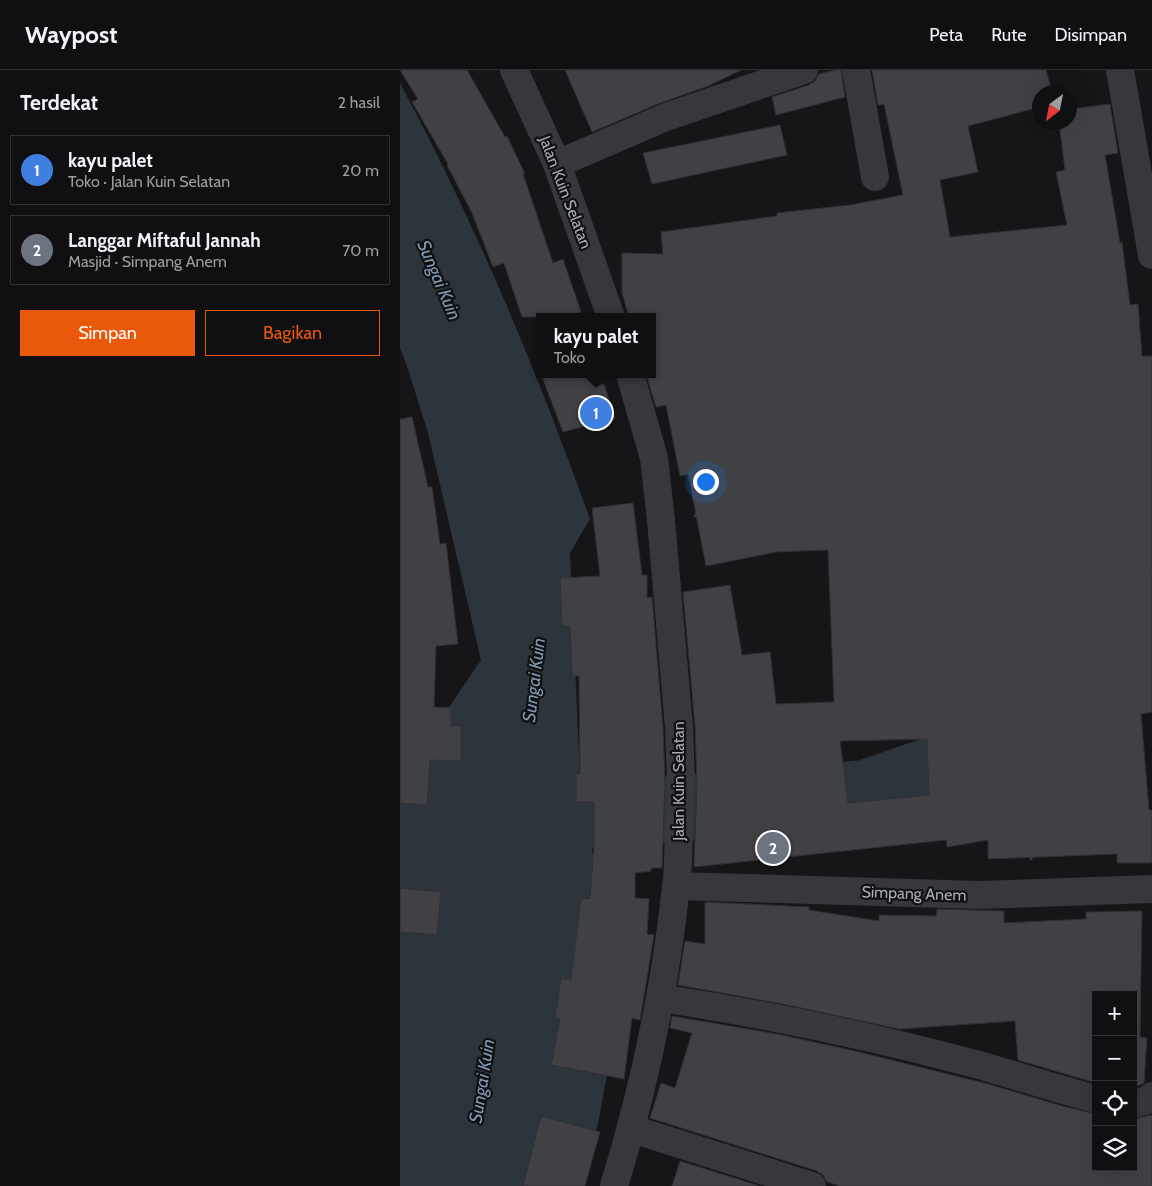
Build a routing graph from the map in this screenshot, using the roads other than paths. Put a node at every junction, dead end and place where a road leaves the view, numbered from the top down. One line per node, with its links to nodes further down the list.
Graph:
1 (514, 70): 5 (street, Jalan Kuin Selatan)
2 (804, 70): 5 (street)
3 (856, 70): 6 (street)
4 (1120, 70): 7 (street)
5 (557, 164): 8 (street, Jalan Kuin Selatan)
6 (875, 177)
7 (1152, 255)
8 (610, 313)
9 (631, 378): 10 (street, Jalan Kuin Selatan)
10 (676, 886): 11 (street, Simpang Anem); 12 (street, Jalan Kuin Selatan)
11 (1152, 889)
12 (660, 998): 14 (street); 16 (street, Jalan Kuin Selatan)
13 (1152, 1096): 15 (street)
14 (1092, 1098)
15 (1137, 1103)
16 (632, 1129): 17 (street, Jalan Kuin Selatan); 18 (street)
17 (614, 1186)
18 (812, 1186)

